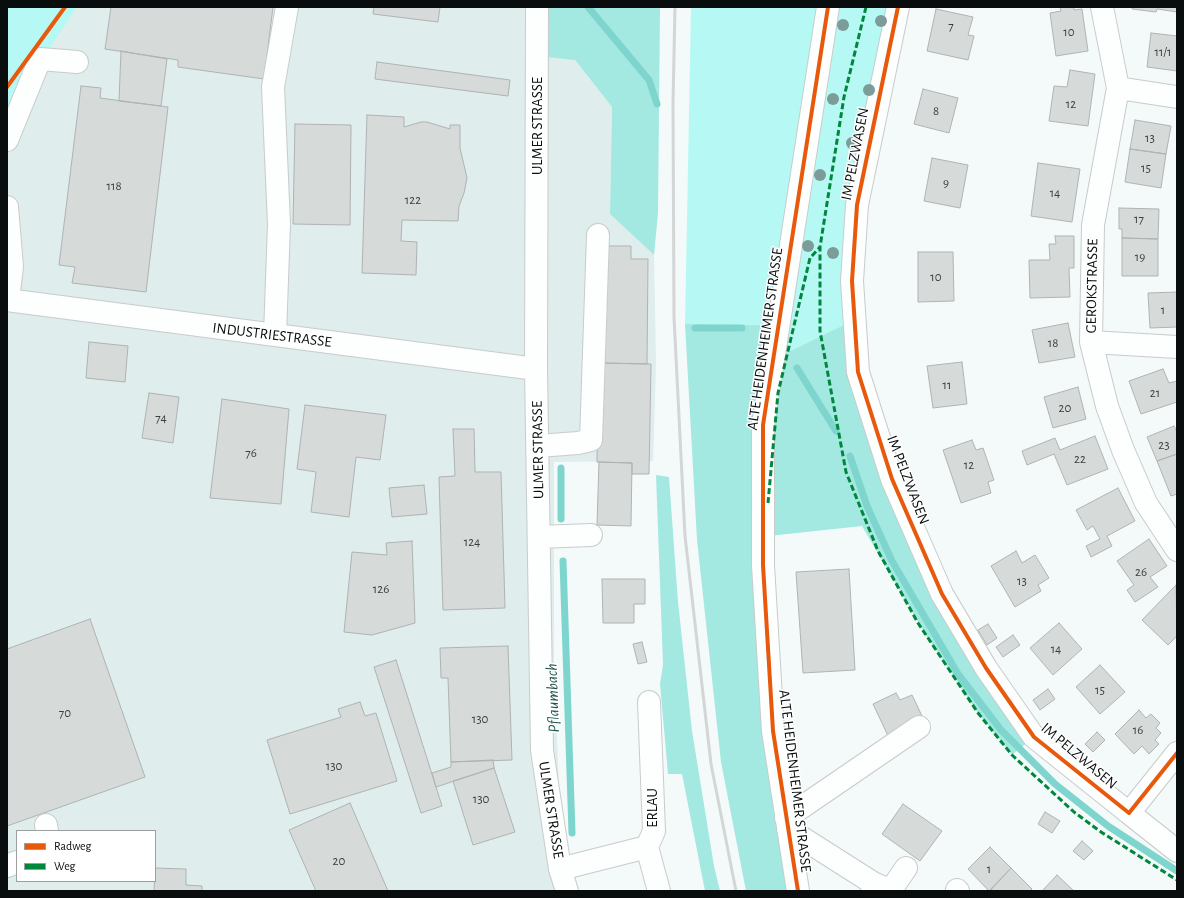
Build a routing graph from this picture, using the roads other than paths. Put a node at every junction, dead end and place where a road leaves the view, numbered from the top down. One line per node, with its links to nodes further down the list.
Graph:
1 (287, 7): 13 (street)
2 (537, 7): 16 (street, ULMER STRASSE)
3 (828, 7): 25 (street, ALTE HEIDENHEIMER STRASSE)
4 (898, 7): 24 (street, IM PELZWASEN)
5 (1102, 7): 7 (street, GEROKSTRASSE)
6 (78, 62): 9 (street)
7 (1118, 88): 8 (street); 14 (street, GEROKSTRASSE)
8 (1177, 97)
9 (7, 140)
10 (7, 207): 12 (street)
11 (598, 235): 17 (street)
12 (8, 300): 13 (street, INDUSTRIESTRASSE)
13 (275, 335): 16 (street, INDUSTRIESTRASSE)
14 (1091, 342): 15 (street); 20 (street, GEROKSTRASSE)
15 (1177, 348)
16 (536, 369): 17 (street, ULMER STRASSE)
17 (538, 446): 19 (street, ULMER STRASSE)
18 (591, 535): 19 (street)
19 (539, 537): 29 (street, ULMER STRASSE)
20 (1177, 550)
21 (649, 702): 26 (street, ERLAU)
22 (919, 727): 25 (street)
23 (1177, 753): 24 (street)
24 (1129, 813): 27 (street, IM PELZWASEN)
25 (787, 824): 30 (street); 33 (street, ALTE HEIDENHEIMER STRASSE)
26 (647, 847): 29 (street, ERLAU); 32 (street)
27 (1177, 851)
28 (906, 868): 30 (street)
29 (560, 869): 31 (street, ULMER STRASSE)
30 (873, 887)
31 (567, 891)
32 (659, 891)
33 (798, 891)

